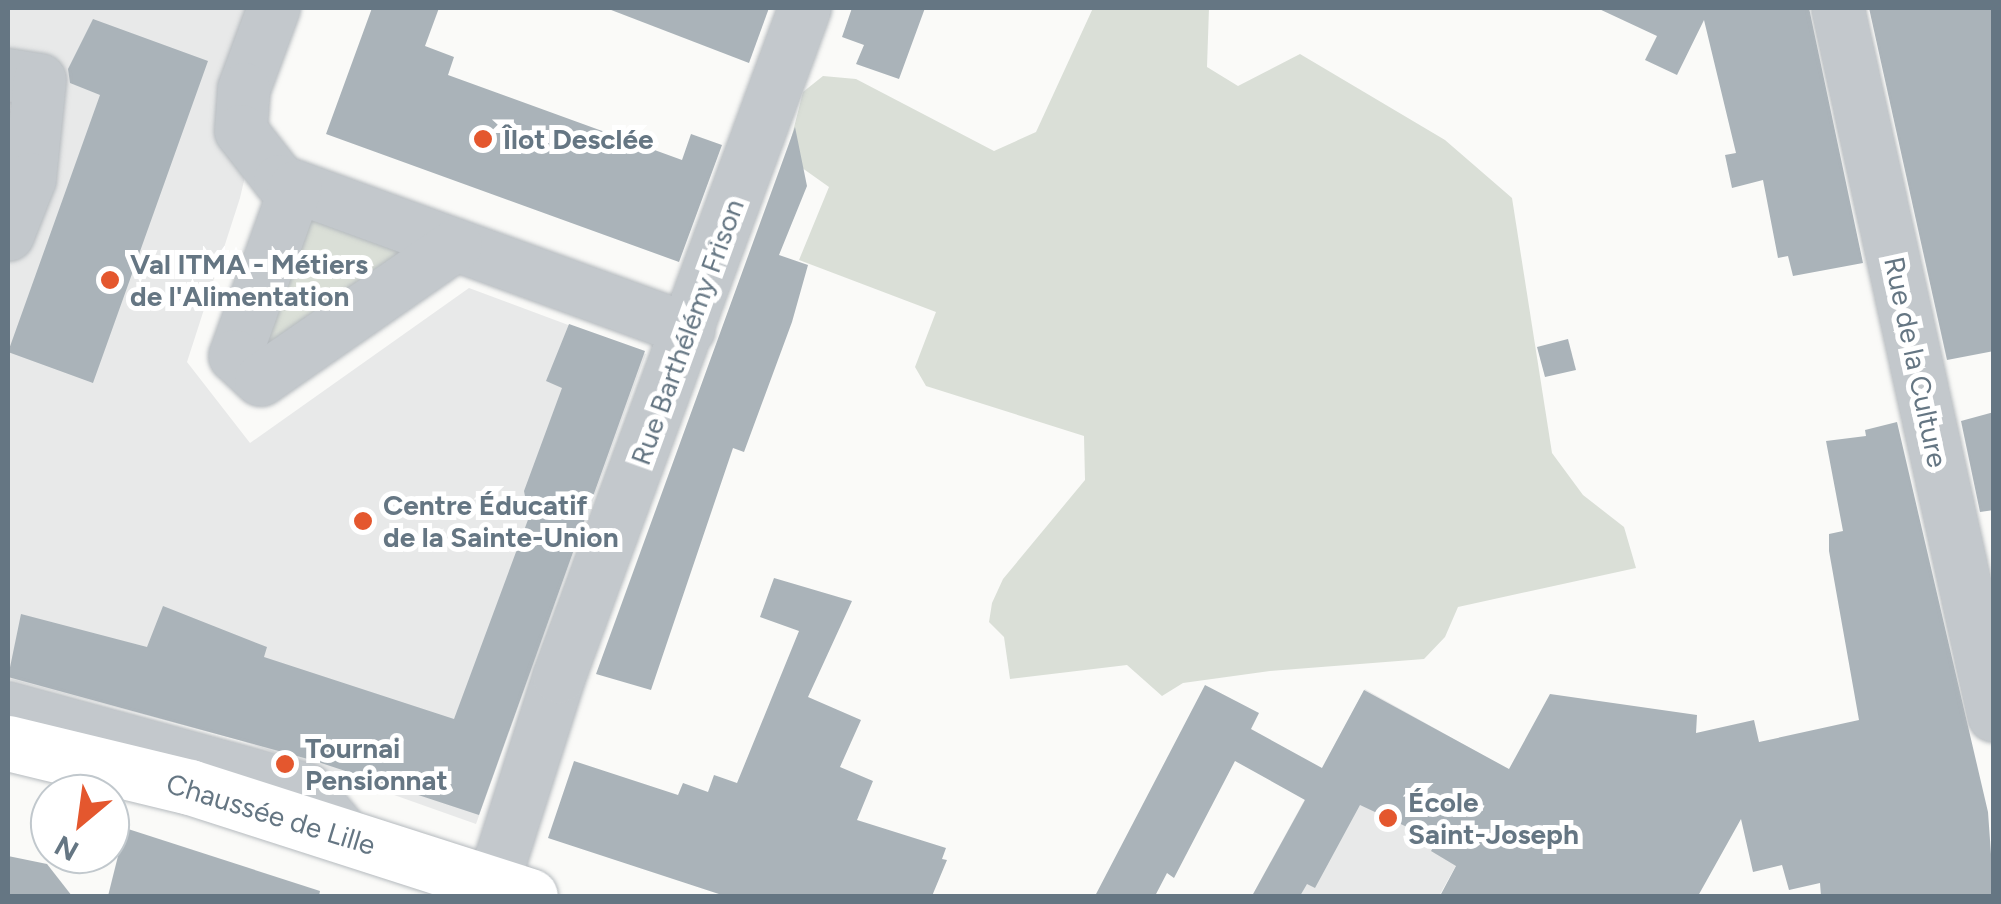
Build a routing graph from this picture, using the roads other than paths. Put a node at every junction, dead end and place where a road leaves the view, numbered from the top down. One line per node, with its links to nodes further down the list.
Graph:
1 (274, 8): 5 (street)
2 (805, 8): 8 (street, Rue Barthélémy Frison)
3 (1838, 8): 10 (street, Rue de la Culture)
4 (8, 75): 6 (street)
5 (296, 187): 7 (street); 7 (street)
6 (8, 234)
7 (456, 245): 8 (street)
8 (690, 330): 14 (street, Rue Barthélémy Frison)
9 (8, 708): 12 (street)
10 (1994, 716)
11 (8, 743): 12 (main road, Chaussée de Lille)
12 (342, 832): 13 (main road, Chaussée de Lille)
13 (438, 882): 14 (main road, Chaussée de Lille)
14 (511, 890)

